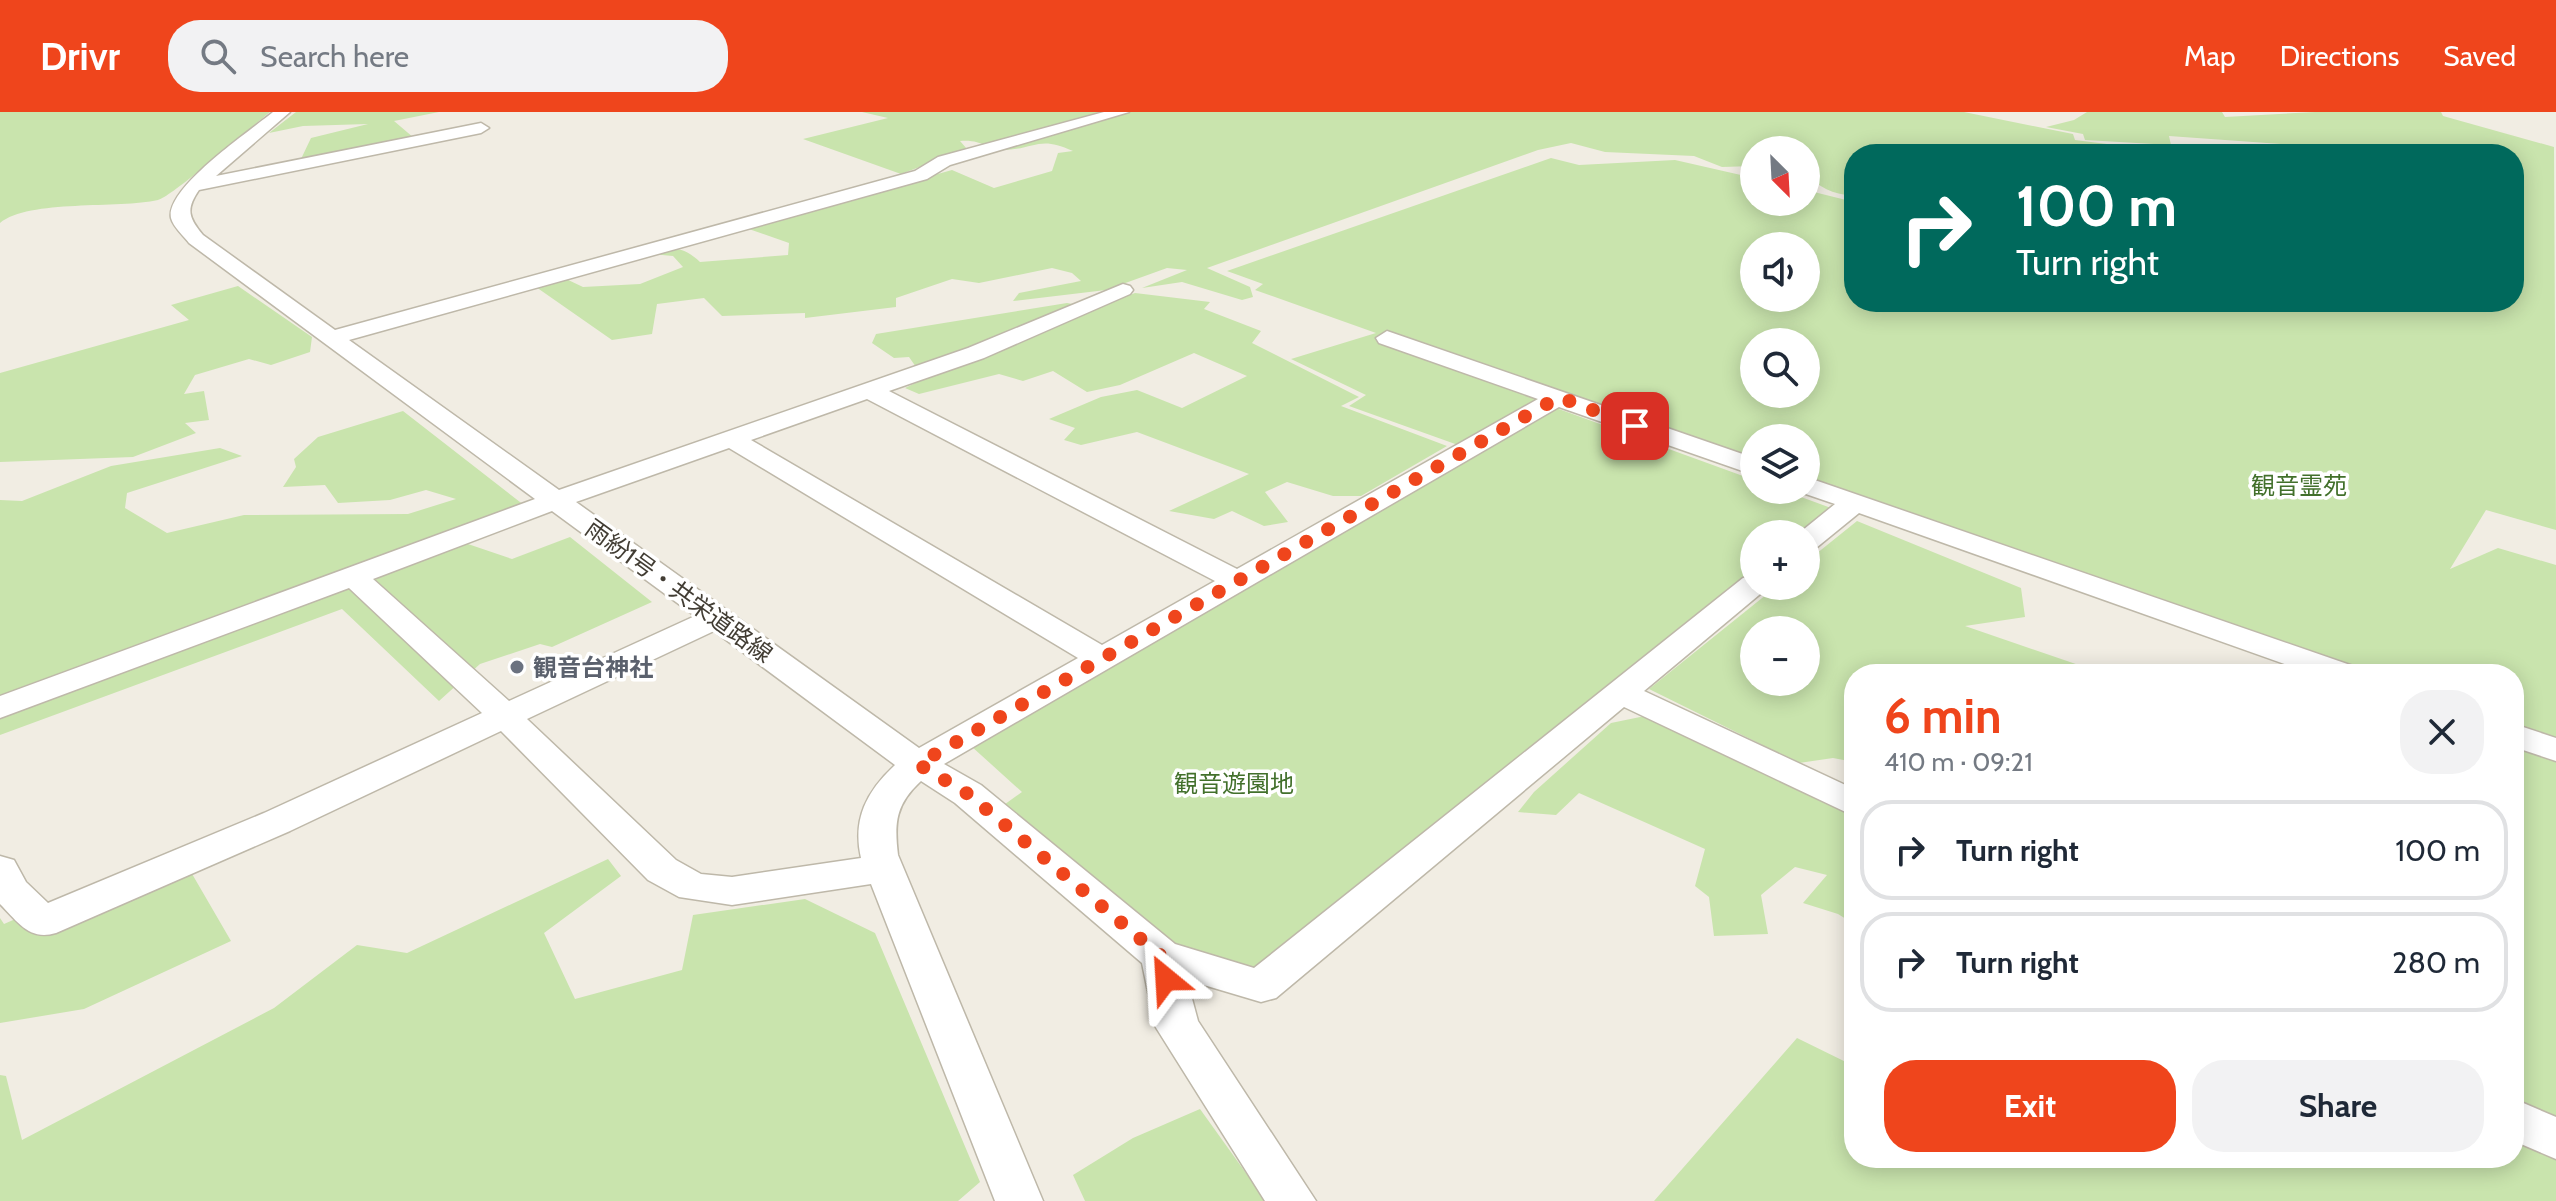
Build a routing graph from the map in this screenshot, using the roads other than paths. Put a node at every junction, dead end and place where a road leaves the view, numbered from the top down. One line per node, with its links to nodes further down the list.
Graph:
1 (282, 112): 4 (street)
2 (1121, 112): 6 (street)
3 (481, 128): 4 (street)
4 (193, 186): 6 (street, 雨紛1号・共栄道路線)
5 (1123, 290): 8 (street)
6 (331, 338): 13 (street, 雨紛1号・共栄道路線)
7 (1387, 338): 9 (street)
8 (866, 389): 10 (street); 17 (street)
9 (1559, 397): 11 (street); 17 (street)
10 (731, 439): 13 (street); 20 (street)
11 (1740, 462)
12 (1820, 490): 14 (street)
13 (554, 501): 16 (street); 19 (street, 雨紛1号・共栄道路線)
14 (1855, 502): 15 (street); 21 (street)
15 (1820, 531)
16 (352, 575): 23 (street); 24 (street)
17 (1238, 581): 20 (street)
18 (1740, 595): 22 (street)
19 (716, 618): 24 (street); 27 (street, 雨紛1号・共栄道路線)
20 (1102, 659): 27 (street)
21 (2316, 664)
22 (1621, 693): 28 (street); 31 (street)
23 (0, 708)
24 (505, 716): 29 (street); 30 (street)
25 (2524, 739): 26 (street)
26 (2556, 750)
27 (918, 764): 29 (street); 31 (street, 雨紛1号・共栄道路線)
28 (1844, 799)
29 (885, 868): 34 (street)
30 (0, 870)
31 (1161, 956): 35 (street)
32 (2524, 1124): 33 (street)
33 (2556, 1139)
34 (1019, 1201)
35 (1292, 1201)

